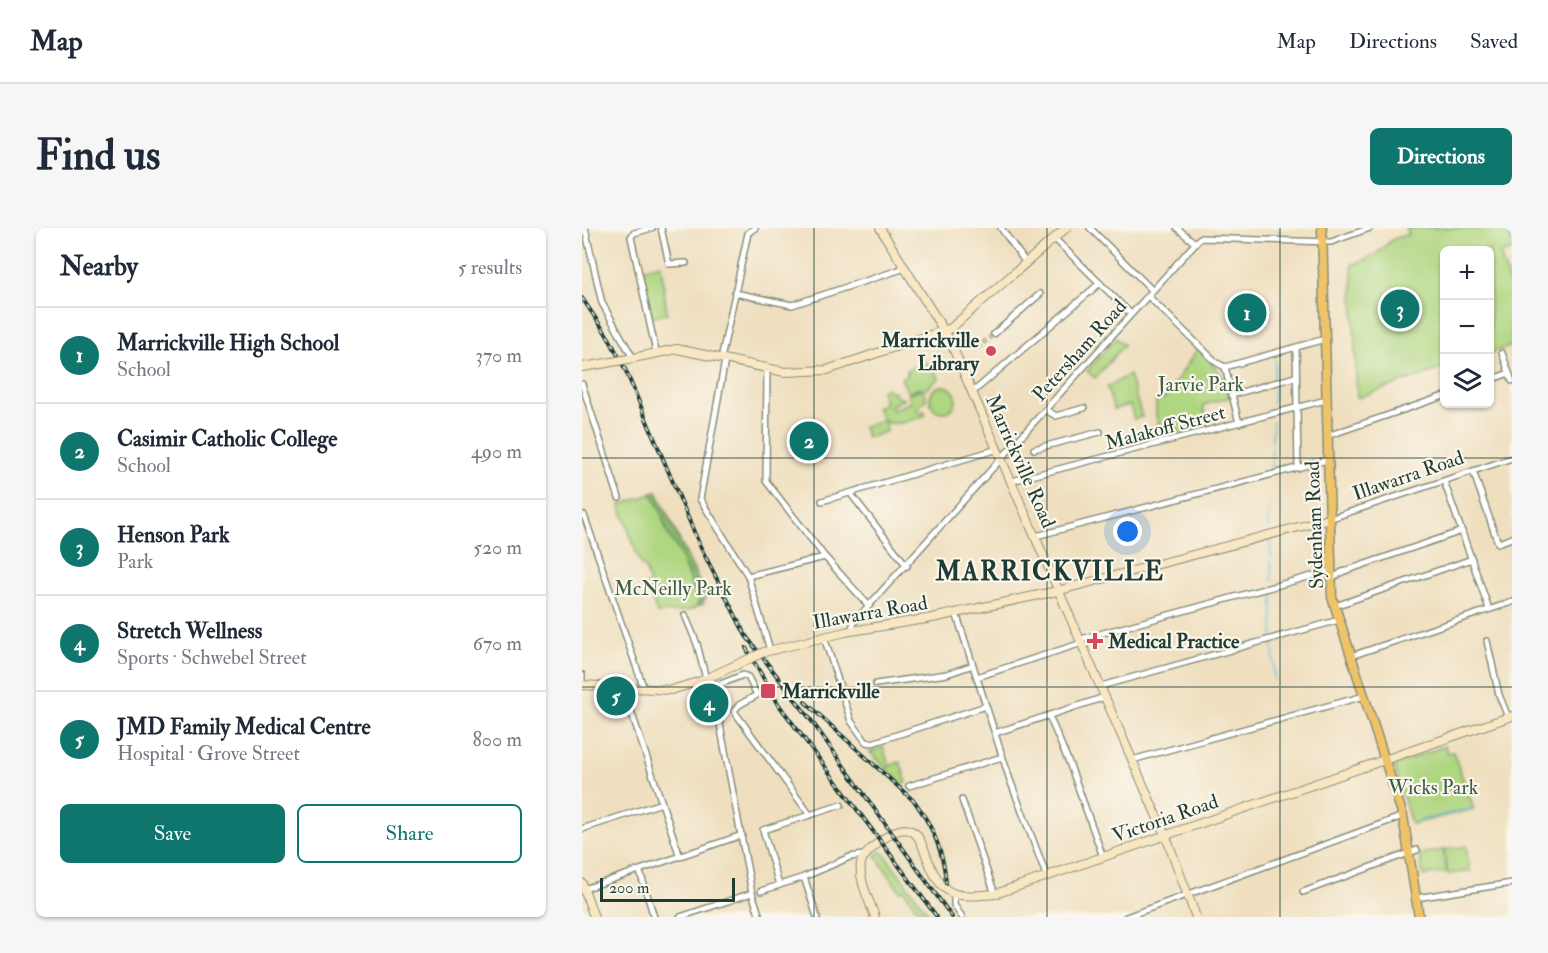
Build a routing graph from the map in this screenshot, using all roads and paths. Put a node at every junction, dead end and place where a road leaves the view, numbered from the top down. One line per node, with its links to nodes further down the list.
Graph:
1 (585, 228): 32 (street)
2 (652, 228): 30 (street)
3 (662, 228): 17 (street)
4 (754, 228): 22 (street)
5 (1001, 228): 18 (street)
6 (1066, 228): 14 (main road)
7 (1090, 228): 21 (street)
8 (1177, 228): 16 (street)
9 (1322, 228): 15 (main road, Sydenham Road)
10 (1370, 228): 15 (street)
11 (882, 229): 19 (main road, Marrickville Road)
12 (1208, 230): 13 (street)
13 (1210, 237): 15 (street); 16 (street, Petersham Road)
14 (1054, 238): 18 (main road); 20 (street)
15 (1323, 242): 28 (main road, Sydenham Road)
16 (1195, 243): 21 (street, Petersham Road)
17 (686, 263)
18 (1026, 263): 26 (main road)
19 (904, 268): 22 (street); 26 (main road, Marrickville Road)
20 (1100, 283): 25 (street); 42 (street)
21 (1152, 290): 24 (street, Petersham Road)
22 (735, 293): 33 (street)
23 (1041, 294): 27 (street)
24 (1148, 296): 25 (street, Petersham Road); 35 (street)
25 (1131, 315): 48 (street, Petersham Road)
26 (944, 331): 36 (main road); 42 (main road, Marrickville Road)
27 (994, 334)
28 (1325, 339): 29 (street); 45 (main road, Sydenham Road)
29 (1296, 348): 35 (street); 38 (street)
30 (656, 352): 32 (main road); 33 (main road)
31 (1502, 353): 37 (street)
32 (631, 359): 34 (main road, bridge)
33 (723, 359): 36 (main road); 74 (street)
34 (582, 367)
35 (1225, 367): 43 (street)
36 (767, 368): 69 (street)
37 (1509, 373): 39 (street); 40 (street)
38 (1295, 377): 43 (street); 47 (street)
39 (1494, 379)
40 (1512, 381)
41 (582, 384): 62 (street)
42 (973, 392): 52 (main road, Marrickville Road)
43 (1232, 395): 49 (street)
44 (1440, 397): 51 (street)
45 (1326, 400): 47 (street, Malakoff Street); 51 (main road, Sydenham Road)
46 (1084, 408): 48 (street)
47 (1296, 408): 49 (street, Malakoff Street); 57 (street)
48 (1046, 410): 55 (street, Petersham Road)
49 (1239, 423): 59 (street, Malakoff Street)
50 (1100, 432): 53 (street)
51 (1327, 436): 56 (main road, Sydenham Road)
52 (998, 449): 55 (main road, Marrickville Road); 61 (street)
53 (1034, 449)
54 (1512, 458): 58 (street, Illawarra Road)
55 (1002, 460): 59 (main road, Marrickville Road); 71 (street, Petersham Road)
56 (1327, 460): 57 (street); 65 (main road, Sydenham Road)
57 (1298, 468): 67 (street)
58 (1473, 471): 60 (street, Illawarra Road); 68 (street)
59 (1012, 481): 67 (main road, Marrickville Road)
60 (1444, 481): 65 (street, Illawarra Road); 66 (street)
61 (851, 494): 63 (street); 71 (street)
62 (620, 498)
63 (822, 501)
64 (583, 516): 98 (street)
65 (1329, 519): 73 (main road, Sydenham Road); 75 (main road, Illawarra Road)
66 (1462, 531): 70 (street); 72 (street)
67 (1036, 536): 75 (main road, Marrickville Road)
68 (1512, 538)
69 (825, 557): 74 (street); 77 (street)
70 (1472, 559): 78 (street); 79 (street)
71 (907, 566): 77 (street, Petersham Road)
72 (1342, 572): 73 (street); 73 (street)
73 (1330, 573): 78 (main road, Sydenham Road); 85 (street)
74 (748, 576): 87 (street)
75 (1059, 590): 80 (main road, Illawarra Road); 85 (main road, Marrickville Road)
76 (1512, 602): 79 (street)
77 (869, 606): 83 (street, Petersham Road)
78 (1335, 606): 82 (main road, Sydenham Road)
79 (1489, 609): 88 (street)
80 (956, 613): 83 (main road, Illawarra Road); 89 (street)
81 (685, 615): 92 (street)
82 (1339, 620): 88 (main road, Sydenham Road); 95 (street)
83 (851, 631): 84 (main road, Illawarra Road)
84 (824, 637): 87 (main road, Illawarra Road); 101 (street)
85 (1082, 641): 91 (street); 95 (main road, Marrickville Road)
86 (1487, 641): 103 (street)
87 (767, 651): 92 (main road, Illawarra Road, bridge)
88 (1351, 656): 99 (main road, Sydenham Road)
89 (973, 666): 91 (street); 93 (street)
90 (582, 675): 94 (street)
91 (977, 677): 101 (street)
92 (709, 678): 97 (street); 98 (main road, Illawarra Road)
93 (876, 684)
94 (582, 685): 96 (main road, Illawarra Road)
95 (1101, 686): 100 (main road, Marrickville Road)
96 (623, 687): 98 (main road, Illawarra Road); 110 (street)
97 (713, 687): 113 (street); 117 (street)
98 (644, 689)
99 (1364, 696): 106 (street); 107 (main road, Sydenham Road)
100 (1105, 697): 102 (street); 106 (main road, Marrickville Road)
101 (986, 706): 104 (street)
102 (1049, 716): 104 (street); 122 (street)
103 (1510, 716): 107 (main road, Victoria Road)
104 (995, 733): 105 (street)
105 (1002, 756): 108 (street); 125 (street)
106 (1132, 760): 112 (main road, Marrickville Road)
107 (1385, 760): 114 (main road, Sydenham Road); 116 (main road, Victoria Road)
108 (909, 786)
109 (962, 800): 132 (street)
110 (662, 803): 115 (street); 121 (street)
111 (841, 805): 113 (street)
112 (1156, 814): 116 (main road); 118 (main road, Marrickville Road)
113 (810, 815): 127 (street)
114 (1403, 816): 119 (main road, Sydenham Road); 134 (street)
115 (582, 830)
116 (1180, 831): 118 (main road, Victoria Road)
117 (742, 836): 121 (street); 131 (street)
118 (1165, 836): 122 (main road, Victoria Road); 134 (main road, Marrickville Road)
119 (1413, 851): 130 (street); 135 (main road, Sydenham Road)
120 (864, 855): 124 (street); 133 (main road); 141 (main road)
121 (680, 857): 123 (street)
122 (1102, 857): 125 (main road, Victoria Road)
123 (640, 872): 128 (street); 137 (street)
124 (804, 877): 127 (street); 140 (street)
125 (1047, 877): 132 (main road, Victoria Road)
126 (1512, 884): 135 (street)
127 (779, 885): 129 (street)
128 (583, 886): 136 (main road)
129 (761, 891)
130 (1303, 892)
131 (752, 893): 138 (street); 139 (street)
132 (995, 894): 133 (main road, Victoria Road)
133 (954, 895): 142 (street)
134 (1190, 895): 143 (street); 144 (main road, Marrickville Road)
135 (1416, 898): 145 (main road, Sydenham Road)
136 (594, 917)
137 (654, 917)
138 (680, 917)
139 (760, 917)
140 (817, 917)
141 (875, 917)
142 (962, 917)
143 (1126, 917)
144 (1196, 917)
145 (1419, 917)

